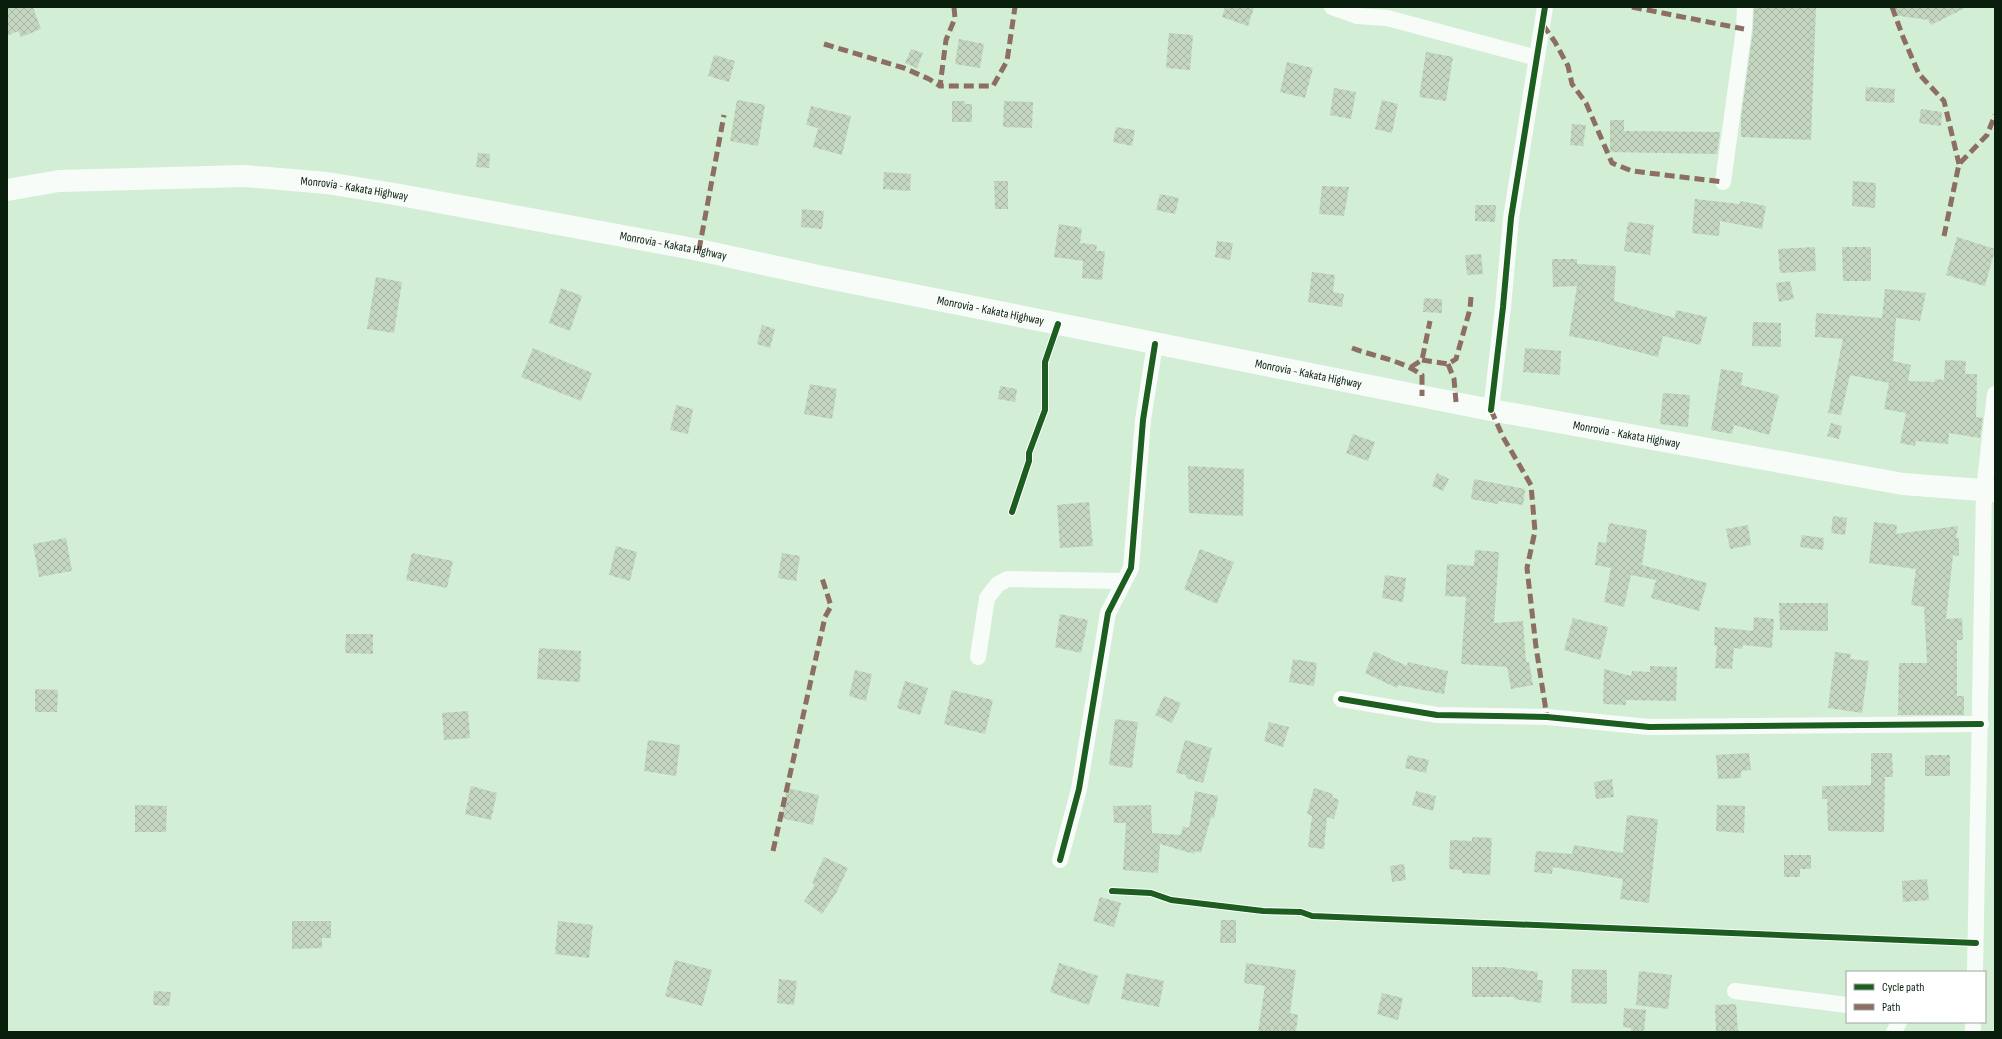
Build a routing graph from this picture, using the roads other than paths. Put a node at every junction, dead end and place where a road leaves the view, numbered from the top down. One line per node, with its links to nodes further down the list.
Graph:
1 (1332, 7): 4 (street)
2 (1545, 7): 4 (street)
3 (1745, 7): 5 (street)
4 (1537, 58): 9 (street)
5 (1723, 182)
6 (7, 190): 7 (highway, Monrovia - Kakata Highway)
7 (1155, 344): 9 (highway, Monrovia - Kakata Highway); 11 (street)
8 (1995, 394): 10 (street)
9 (1491, 410): 10 (highway, Monrovia - Kakata Highway)
10 (1990, 490): 14 (street)
11 (1123, 581): 12 (street); 15 (street)
12 (978, 657)
13 (1341, 699): 14 (street)
14 (1981, 724): 16 (street)
15 (1060, 860)
16 (1975, 971)
17 (1735, 991): 18 (street)
18 (1846, 1005)
19 (1898, 1023): 20 (street)
20 (1894, 1032)

